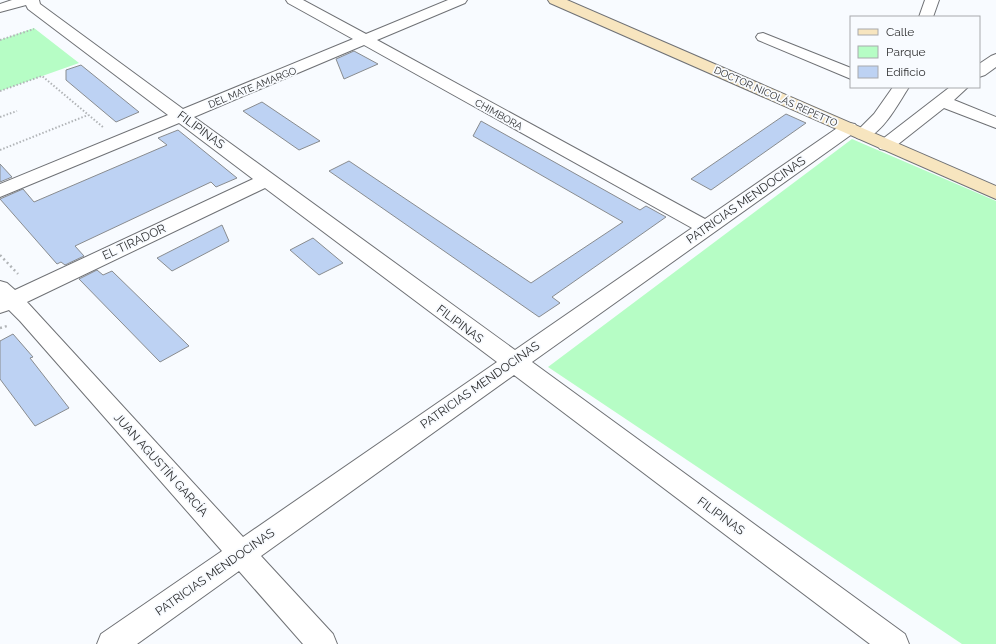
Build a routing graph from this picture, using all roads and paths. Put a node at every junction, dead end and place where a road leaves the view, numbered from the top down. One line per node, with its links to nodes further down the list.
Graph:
1 (28, 0): 7 (street)
2 (32, 0): 22 (street, FILIPINAS)
3 (293, 0): 12 (street, CHIMBORA)
4 (460, 0): 12 (street, DEL MATE AMARGO)
5 (555, 0): 26 (street, DOCTOR NICOLÁS REPETTO)
6 (932, 0): 8 (street)
7 (0, 8)
8 (926, 16)
9 (35, 28): 11 (path)
10 (763, 37): 15 (street)
11 (0, 40)
12 (365, 40): 22 (street, DEL MATE AMARGO); 32 (street, CHIMBORA)
13 (996, 59): 14 (street)
14 (980, 71)
15 (850, 74)
16 (959, 88): 19 (street)
17 (896, 89): 26 (street, PATRICIAS MENDOCINAS)
18 (0, 91): 21 (path)
19 (942, 101): 24 (street); 27 (street)
20 (17, 110): 23 (path)
21 (88, 115): 25 (path); 28 (path)
22 (181, 116): 29 (street, FILIPINAS); 30 (street, DEL MATE AMARGO)
23 (0, 117)
24 (996, 123)
25 (107, 130)
26 (856, 131): 27 (street, DOCTOR NICOLÁS REPETTO); 32 (street, PATRICIAS MENDOCINAS)
27 (886, 145): 31 (street, DOCTOR NICOLÁS REPETTO)
28 (0, 150)
29 (268, 179): 33 (street, EL TIRADOR); 34 (street, FILIPINAS)
30 (0, 191)
31 (996, 193)
32 (705, 227): 34 (street, PATRICIAS MENDOCINAS)
33 (4, 298): 35 (street, JUAN AGUSTÍN GARCÍA)
34 (512, 363): 35 (street, PATRICIAS MENDOCINAS); 38 (street, FILIPINAS)
35 (240, 554): 36 (street, PATRICIAS MENDOCINAS); 37 (street, JUAN AGUSTÍN GARCÍA)
36 (112, 644)
37 (322, 644)
38 (894, 644)

